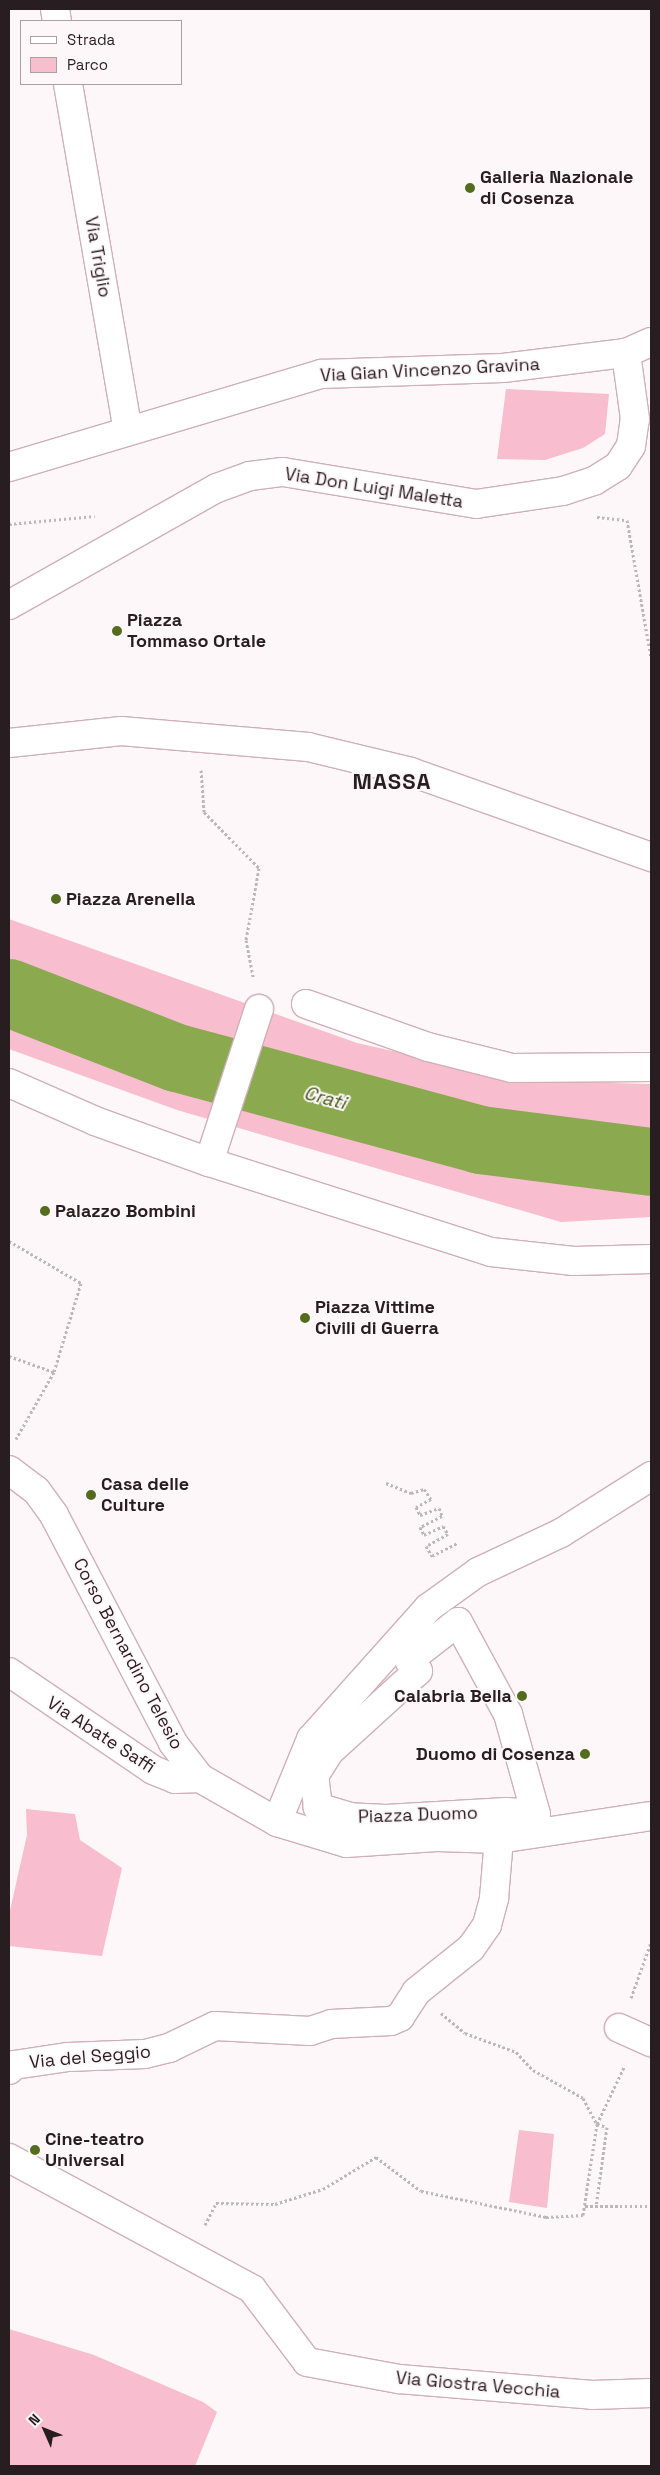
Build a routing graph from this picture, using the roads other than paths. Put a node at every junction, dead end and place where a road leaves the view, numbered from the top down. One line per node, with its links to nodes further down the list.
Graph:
1 (68, 85): 4 (street, Via Triglio)
2 (651, 342): 3 (street, Via Gian Vincenzo Gravina)
3 (626, 353): 4 (street, Via Gian Vincenzo Gravina); 6 (street, Via Don Luigi Maletta)
4 (128, 430): 5 (street, Via Gian Vincenzo Gravina)
5 (9, 466)
6 (9, 605)
7 (9, 743): 8 (street)
8 (651, 857)
9 (306, 1004): 11 (street)
10 (259, 1010): 13 (street)
11 (651, 1067)
12 (9, 1083): 13 (street)
13 (209, 1162): 14 (street)
14 (651, 1259)
15 (12, 1458): 19 (street, Corso Bernardino Telesio)
16 (651, 1476): 18 (street)
17 (9, 1672): 19 (street, Via Abate Saffi)
18 (320, 1746): 18 (street, Piazza Duomo); 21 (street)
19 (200, 1778): 21 (street, Corso Bernardino Telesio)
20 (651, 1816): 22 (street, Corso Bernardino Telesio)
21 (277, 1822): 22 (street, Corso Bernardino Telesio)
22 (499, 1839): 23 (street, Via del Seggio)
23 (9, 2070)
24 (9, 2158): 25 (street, Via Giostra Vecchia)
25 (651, 2393)

